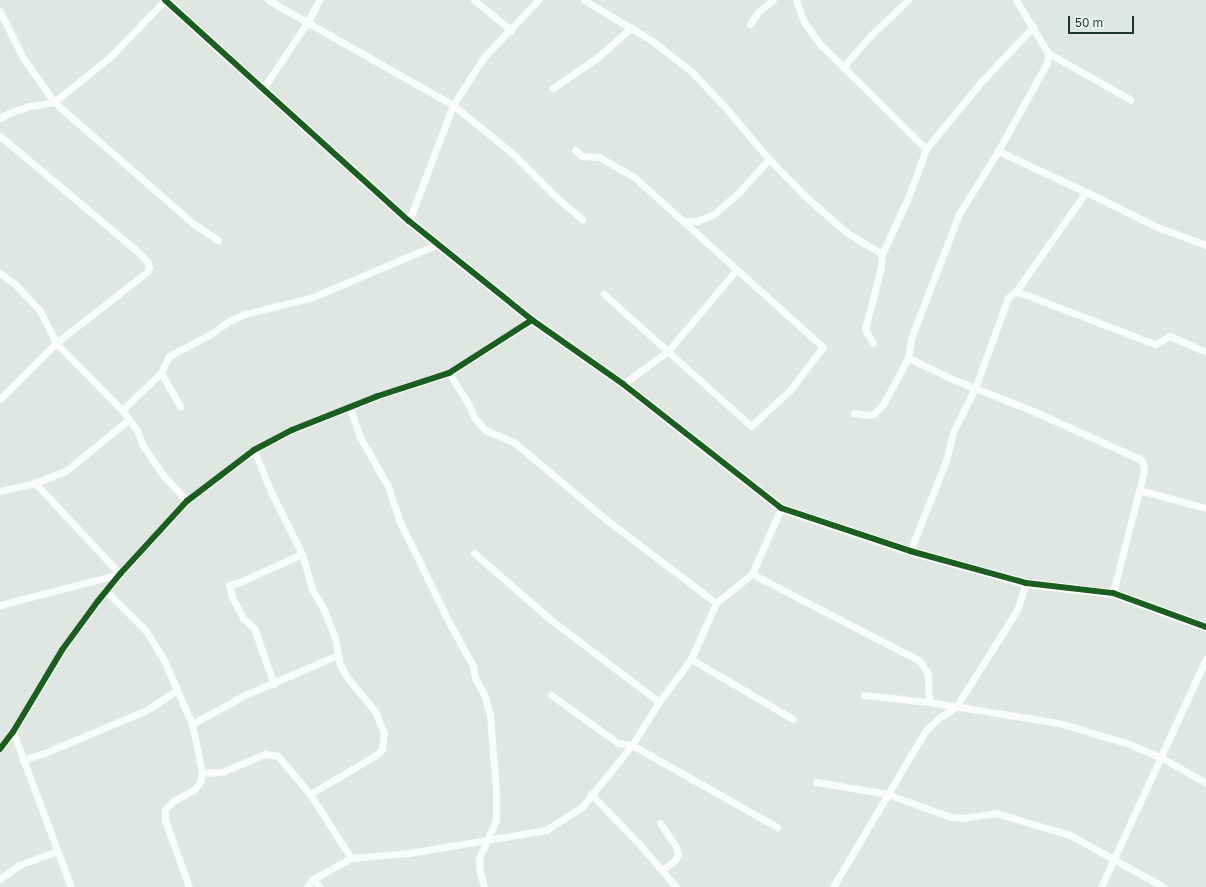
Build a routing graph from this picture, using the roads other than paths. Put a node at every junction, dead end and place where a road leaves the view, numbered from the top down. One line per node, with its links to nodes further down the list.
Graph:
1 (165, 0): 20 (street); 22 (street)
2 (268, 0): 12 (street)
3 (319, 0): 12 (street)
4 (474, 0): 16 (street)
5 (538, 0): 16 (street)
6 (584, 0): 15 (street)
7 (773, 0): 13 (street)
8 (796, 0): 18 (street)
9 (908, 0): 18 (street)
10 (1016, 0): 14 (street)
11 (0, 11): 22 (street)
12 (307, 23): 20 (street); 23 (street)
13 (750, 24)
14 (1033, 27): 17 (street); 26 (street)
15 (631, 28): 19 (street); 29 (street)
16 (510, 30): 23 (street)
17 (1048, 53): 21 (street); 28 (street)
18 (843, 67): 26 (street)
19 (553, 88)
20 (262, 90): 32 (street)
21 (1131, 100)
22 (54, 102): 24 (street); 34 (street)
23 (453, 105): 31 (street); 32 (street)
24 (0, 118)
25 (0, 136): 43 (street)
26 (926, 149): 37 (street)
27 (575, 150): 33 (street)
28 (998, 151): 30 (street); 47 (street)
29 (769, 159): 33 (street); 37 (street)
30 (1086, 192): 36 (street); 40 (street)
31 (582, 219)
32 (409, 221): 35 (street)
33 (682, 221): 38 (street)
34 (218, 240)
35 (438, 244): 42 (street); 48 (street)
36 (1206, 245)
37 (882, 254): 44 (street)
38 (737, 269): 45 (street); 45 (street)
39 (0, 273): 43 (street)
40 (1016, 291): 46 (street); 51 (street)
41 (604, 294): 45 (street)
42 (532, 320): 49 (street); 50 (street)
43 (56, 343): 52 (street); 55 (street)
44 (873, 343)
45 (668, 351): 50 (street)
46 (1206, 352)
47 (908, 358): 51 (street); 56 (street)
48 (161, 373): 53 (street); 55 (street)
49 (449, 373): 54 (street); 73 (street)
50 (623, 384): 63 (street)
51 (975, 388): 60 (street); 65 (street)
52 (0, 399)
53 (181, 407)
54 (350, 408): 58 (street); 101 (street)
55 (122, 410): 57 (street)
56 (854, 413)
57 (128, 420): 59 (street); 62 (street)
58 (254, 450): 62 (street); 67 (street)
59 (35, 483): 61 (street); 68 (street)
60 (1139, 490): 64 (street); 72 (street)
61 (0, 491)
62 (187, 501): 68 (street)
63 (781, 508): 65 (street); 69 (street)
64 (1206, 508)
65 (910, 551): 70 (street)
66 (474, 553): 83 (street)
67 (302, 554): 76 (street); 79 (street)
68 (120, 574): 71 (street); 74 (street)
69 (752, 574): 73 (street); 84 (street)
70 (1026, 583): 72 (street); 85 (street)
71 (106, 591): 80 (street); 88 (street)
72 (1113, 593): 75 (street)
73 (716, 603): 77 (street)
74 (0, 605)
75 (1206, 627)
76 (338, 655): 79 (street); 96 (street)
77 (691, 659): 83 (street); 86 (street)
78 (1206, 659): 91 (street)
79 (274, 684): 87 (street)
80 (177, 690): 87 (street); 92 (street)
81 (551, 695): 89 (street)
82 (864, 695): 84 (street)
83 (659, 702): 89 (street)
84 (930, 702): 85 (street)
85 (956, 707): 91 (street); 98 (street)
86 (793, 719)
87 (192, 724): 93 (street)
88 (13, 732): 90 (street); 92 (street)
89 (632, 745): 97 (street); 100 (street)
90 (0, 749)
91 (1162, 758): 95 (street); 104 (street)
92 (24, 760): 102 (street)
93 (202, 773): 96 (street); 109 (street)
94 (816, 782): 98 (street)
95 (1206, 783)
96 (310, 794): 103 (street)
97 (591, 794): 101 (street); 105 (street)
98 (887, 794): 104 (street); 114 (street)
99 (660, 823): 105 (street)
100 (777, 827)
101 (488, 840): 103 (street); 112 (street)
102 (57, 851): 106 (street); 108 (street)
103 (351, 858): 107 (street)
104 (1113, 860): 115 (street); 116 (street)
105 (662, 870): 113 (street)
106 (0, 879)
107 (313, 879): 110 (street); 111 (street)
108 (71, 887)
109 (189, 887)
110 (307, 887)
111 (320, 887)
112 (484, 887)
113 (676, 887)
114 (833, 887)
115 (1101, 887)
116 (1164, 887)

